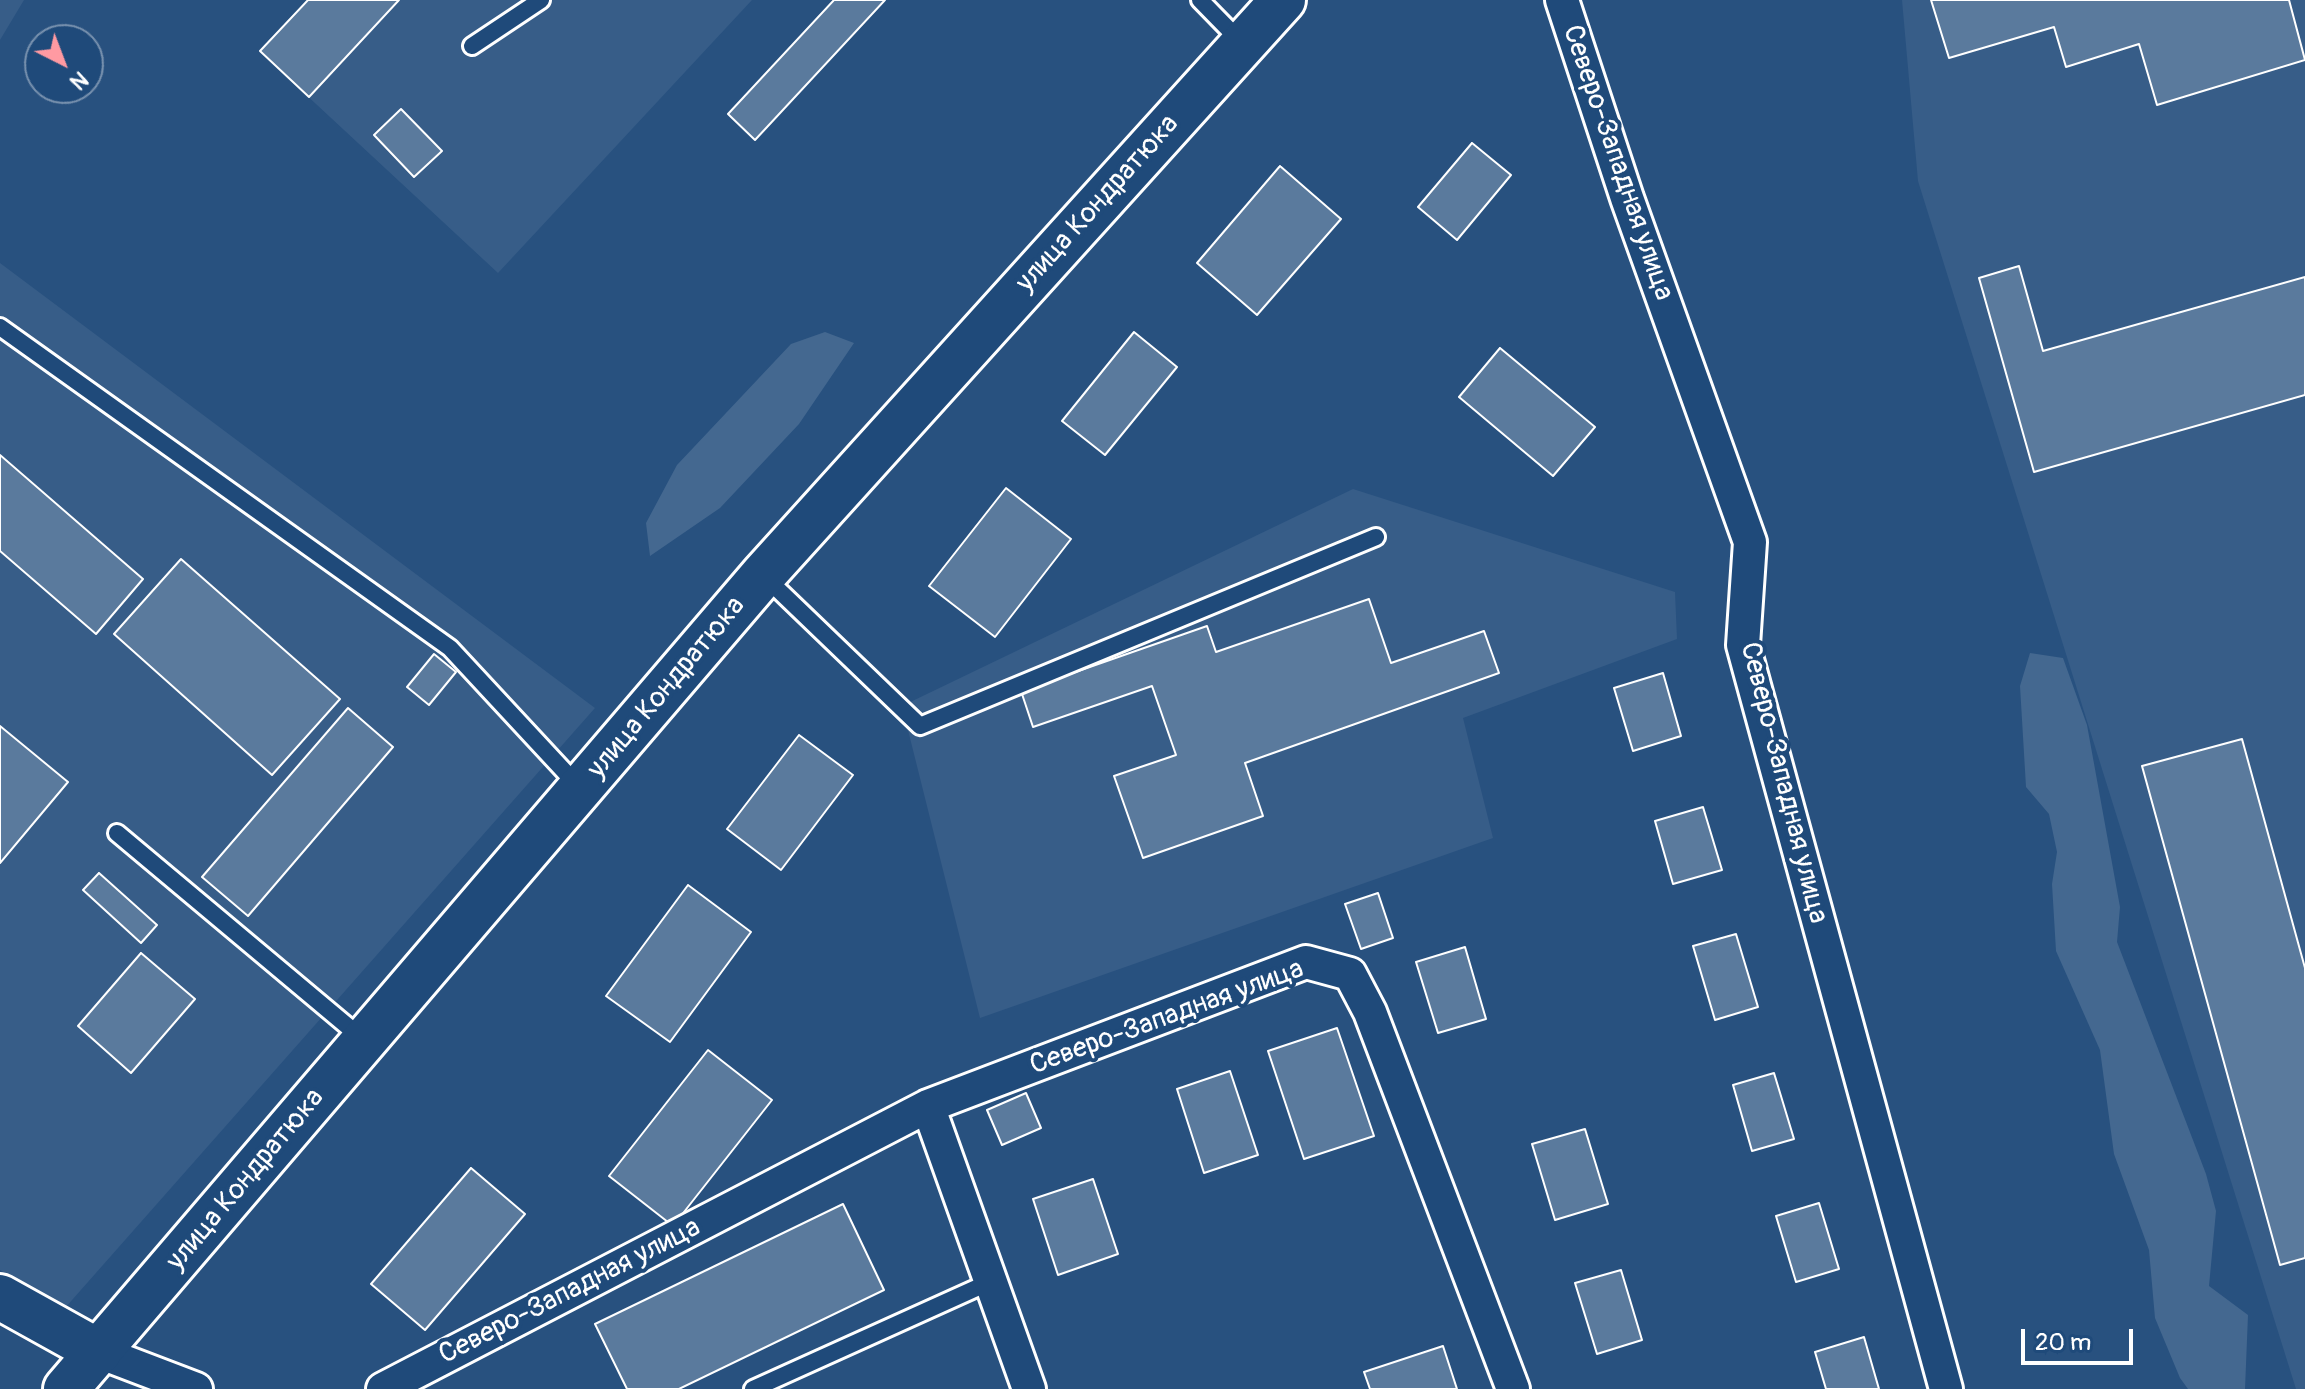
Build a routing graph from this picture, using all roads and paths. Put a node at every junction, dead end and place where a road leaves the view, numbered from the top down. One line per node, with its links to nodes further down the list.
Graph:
1 (541, 0): 6 (lane)
2 (1200, 0): 5 (lane)
3 (1283, 0): 5 (main road, улица Кондратюка)
4 (1562, 0): 23 (street, Северо-Западная улица)
5 (1243, 44): 9 (main road, улица Кондратюка)
6 (472, 46)
7 (0, 327): 10 (lane)
8 (1376, 537): 9 (lane)
9 (763, 575): 10 (main road, улица Кондратюка)
10 (581, 789): 12 (main road, улица Кондратюка)
11 (117, 833): 12 (lane)
12 (365, 1041): 16 (main road, улица Кондратюка)
13 (928, 1106): 14 (street); 19 (street, Северо-Западная улица); 22 (street, Северо-Западная улица)
14 (992, 1281): 20 (lane); 21 (street)
15 (0, 1297): 16 (main road)
16 (99, 1352): 17 (main road, улица Кондратюка); 18 (street)
17 (66, 1389)
18 (196, 1389)
19 (383, 1389)
20 (753, 1389)
21 (1029, 1389)
22 (1513, 1389)
23 (1946, 1389)

